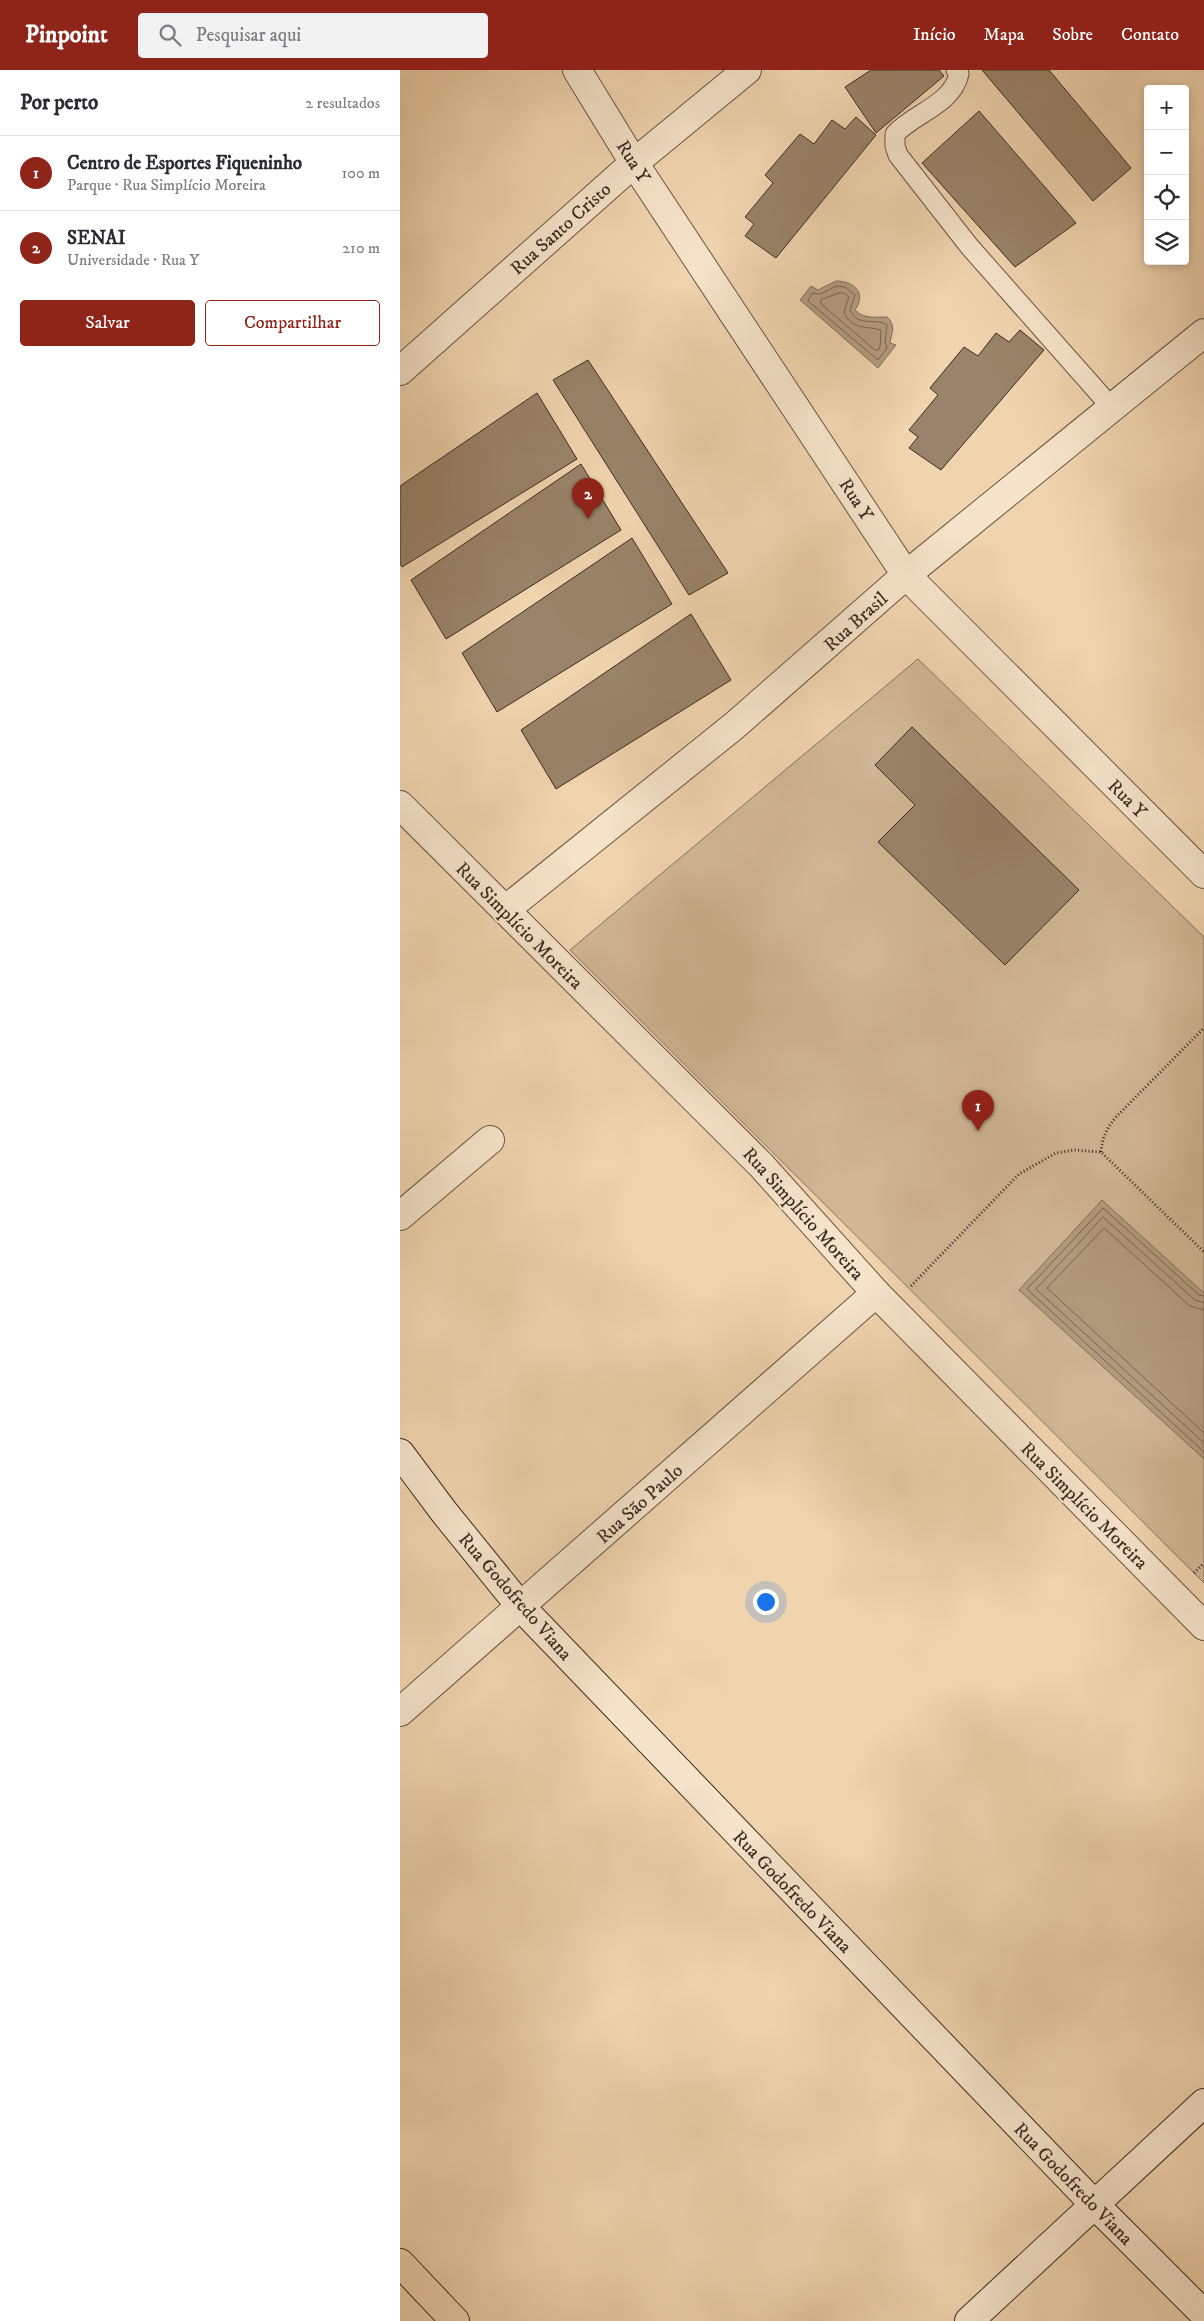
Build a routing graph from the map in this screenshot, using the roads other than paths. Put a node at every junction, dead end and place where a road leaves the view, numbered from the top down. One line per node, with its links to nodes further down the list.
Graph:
1 (578, 70): 4 (street, Rua Y)
2 (747, 70): 4 (street, Rua Santo Cristo)
3 (956, 70): 7 (lane)
4 (634, 163): 6 (street, Rua Santo Cristo); 8 (street, Rua Y)
5 (1204, 333): 7 (street, Rua Brasil)
6 (400, 371)
7 (1112, 408): 8 (street, Rua Brasil)
8 (906, 575): 10 (street, Rua Y); 11 (street, Rua Brasil)
9 (400, 805): 11 (street, Rua Simplício Moreira)
10 (1204, 874)
11 (505, 910): 14 (street, Rua Simplício Moreira)
12 (490, 1140): 13 (street)
13 (400, 1216)
14 (876, 1293): 16 (street, Rua São Paulo); 17 (street, Rua Simplício Moreira)
15 (400, 1453): 16 (street, Rua Godofredo Viana)
16 (521, 1607): 18 (street, Rua São Paulo); 20 (street, Rua Godofredo Viana)
17 (1204, 1626)
18 (400, 1712)
19 (1204, 2104): 20 (street)
20 (1095, 2205): 22 (street, Rua Godofredo Viana); 24 (street)
21 (400, 2264): 23 (main road)
22 (1204, 2314)
23 (455, 2321)
24 (969, 2321)

